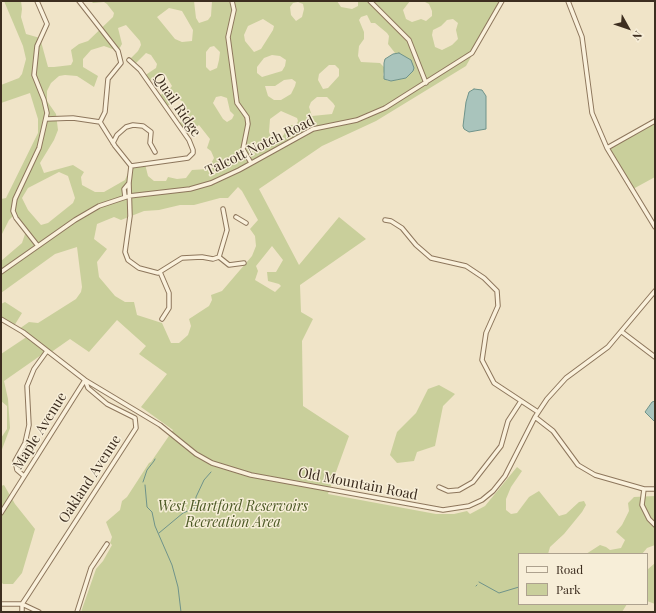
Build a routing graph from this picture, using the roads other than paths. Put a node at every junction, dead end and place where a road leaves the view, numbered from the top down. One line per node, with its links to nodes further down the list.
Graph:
1 (37, 1): 9 (street)
2 (79, 1): 11 (street)
3 (232, 1): 17 (street)
4 (370, 1): 8 (street)
5 (502, 1): 8 (street, Talcott Notch Road)
6 (568, 1): 15 (street)
7 (129, 60): 18 (street, Quail Ridge)
8 (426, 83): 17 (street, Talcott Notch Road)
9 (46, 119): 11 (street); 25 (street)
10 (655, 121): 15 (street)
11 (100, 122): 13 (street)
12 (117, 135): 13 (street); 14 (street); 16 (street)
13 (109, 137): 14 (street)
14 (113, 143): 18 (street)
15 (607, 148): 24 (street)
16 (155, 152)
17 (251, 163): 19 (street, Talcott Notch Road)
18 (131, 166): 19 (street)
19 (128, 196): 25 (street, Talcott Notch Road); 29 (street)
20 (223, 209): 26 (street)
21 (236, 217): 23 (street)
22 (385, 220): 37 (street)
23 (246, 223)
24 (655, 227)
25 (38, 246): 28 (street, Talcott Notch Road)
26 (219, 257): 27 (street); 29 (street)
27 (244, 263)
28 (1, 272)
29 (160, 272): 32 (street)
30 (655, 291): 33 (street, Old Mountain Road)
31 (1, 318): 34 (street, Old Mountain Road)
32 (162, 318)
33 (622, 332): 35 (street); 38 (street, Old Mountain Road)
34 (47, 350): 36 (street, Old Mountain Road); 40 (street)
35 (655, 356)
36 (85, 380): 39 (street, Old Mountain Road); 40 (street, Maple Avenue); 48 (street, Oakland Avenue)
37 (521, 401): 38 (street); 41 (street)
38 (538, 412): 39 (street, Old Mountain Road)
39 (535, 417): 42 (street)
40 (24, 476): 44 (street, Maple Avenue)
41 (439, 487)
42 (644, 490): 43 (street); 45 (street)
43 (655, 490)
44 (1, 513)
45 (655, 525)
46 (108, 544): 51 (street)
47 (1, 604): 48 (street)
48 (22, 604): 49 (street); 50 (street)
49 (22, 612)
50 (40, 612)
51 (77, 612)

